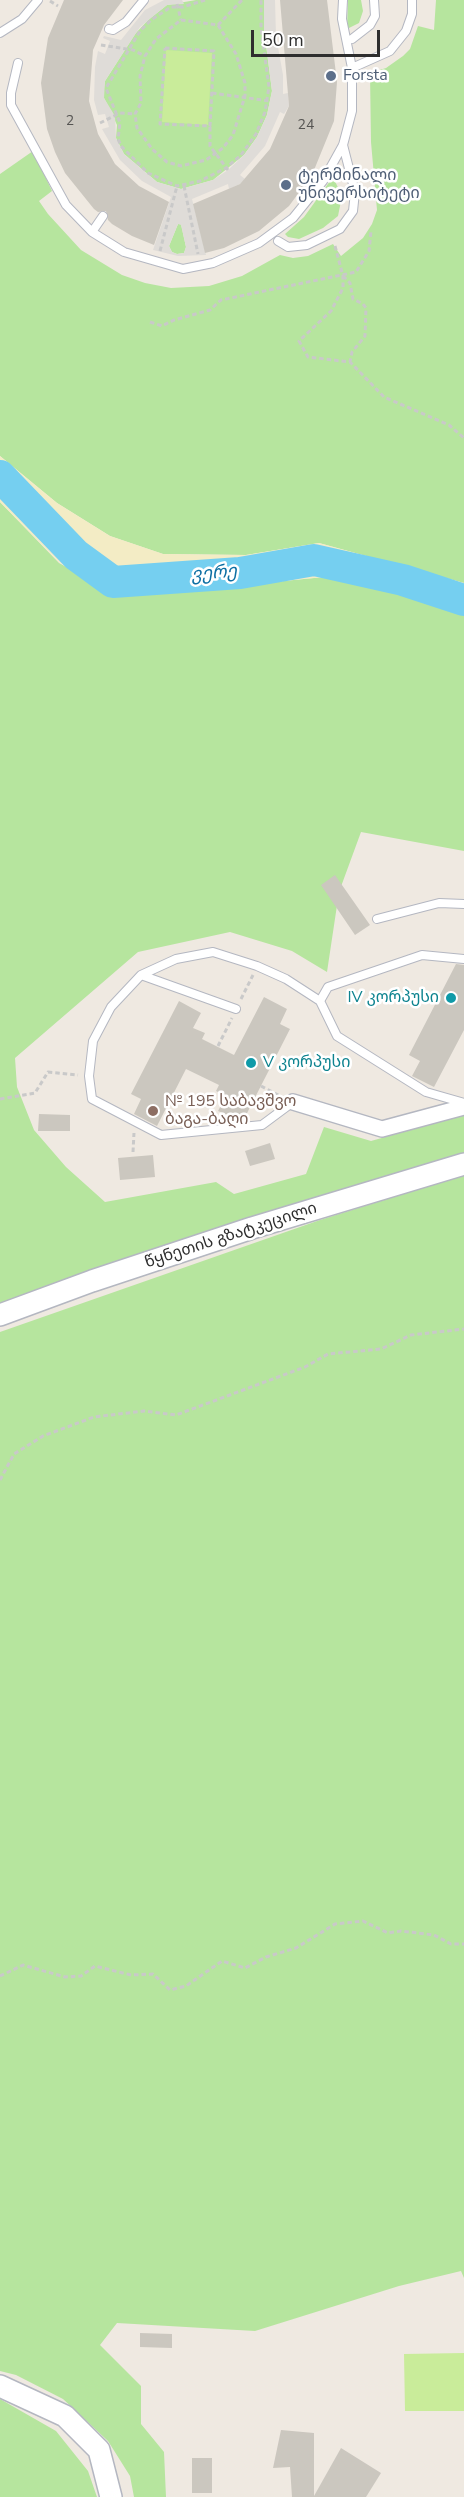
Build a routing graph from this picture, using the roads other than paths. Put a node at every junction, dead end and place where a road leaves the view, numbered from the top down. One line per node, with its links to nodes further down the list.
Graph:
1 (38, 0): 7 (lane)
2 (144, 0): 6 (lane)
3 (343, 0): 10 (lane)
4 (374, 0): 8 (lane)
5 (412, 0): 10 (lane)
6 (109, 29)
7 (0, 33)
8 (352, 39)
9 (18, 63): 13 (lane)
10 (352, 68): 11 (lane)
11 (343, 145): 13 (lane); 14 (lane)
12 (103, 216): 13 (lane)
13 (92, 232)
14 (278, 240)
15 (464, 904): 16 (lane)
16 (377, 919)
17 (464, 959): 19 (lane)
18 (141, 975): 19 (lane); 20 (lane); 21 (lane)
19 (320, 1001): 22 (lane)
20 (236, 1010)
21 (292, 1102): 22 (street)
22 (464, 1105)
23 (464, 1164): 24 (main road, წყნეთის გზატკეცილი)
24 (0, 1315)
25 (0, 2386): 26 (main road)
26 (111, 2497)

